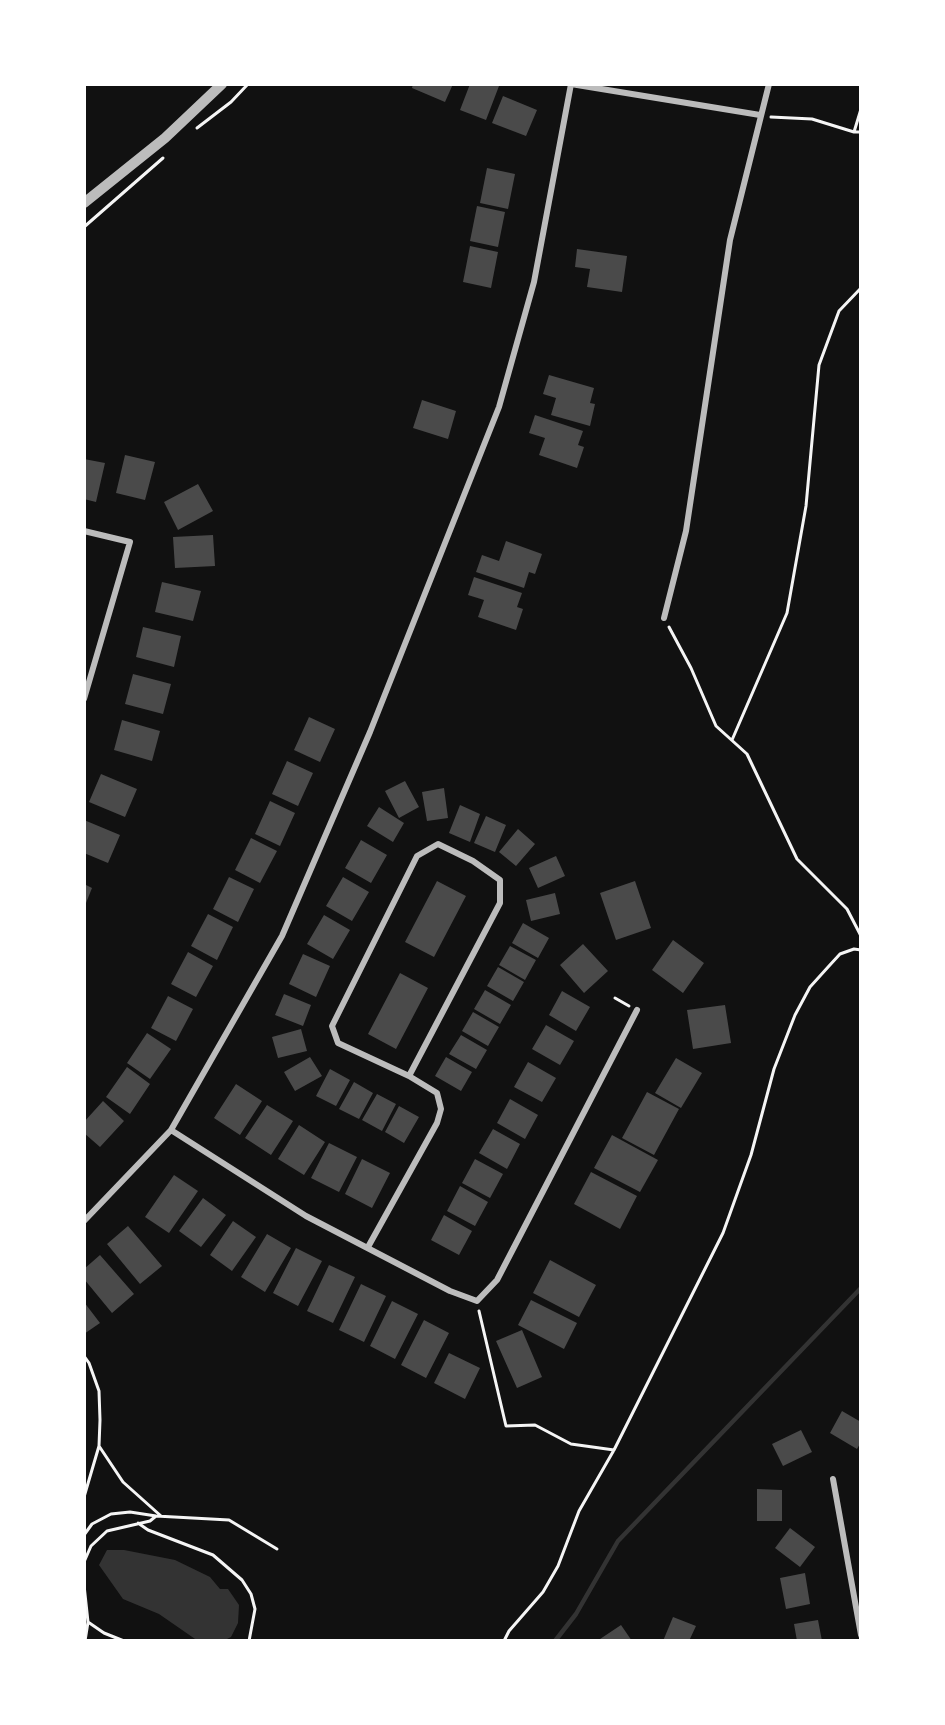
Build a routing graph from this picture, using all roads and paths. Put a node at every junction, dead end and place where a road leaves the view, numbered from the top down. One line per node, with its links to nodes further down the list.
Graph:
1 (222, 84): 11 (street)
2 (248, 84): 7 (path)
3 (571, 84): 6 (street); 23 (street)
4 (769, 84): 6 (street)
5 (861, 109): 8 (path)
6 (760, 115): 8 (path); 15 (street)
7 (192, 132)
8 (854, 132): 9 (path)
9 (861, 132)
10 (166, 155): 12 (path)
11 (84, 203)
12 (84, 228)
13 (861, 288): 17 (path)
14 (84, 531): 16 (street)
15 (664, 618): 17 (path)
16 (84, 699)
17 (732, 741): 18 (path)
18 (861, 936)
19 (861, 950): 29 (path)
20 (615, 998): 21 (path)
21 (637, 1010): 26 (street)
22 (409, 1076): 22 (street); 25 (street)
23 (171, 1130): 24 (street); 25 (street)
24 (84, 1221)
25 (368, 1247): 26 (street)
26 (477, 1301): 29 (path)
27 (84, 1356): 28 (path)
28 (99, 1446): 31 (path); 33 (path)
29 (614, 1450): 44 (path)
30 (833, 1479): 40 (street)
31 (84, 1497)
32 (156, 1516): 33 (path); 34 (path); 35 (path)
33 (161, 1516): 36 (path)
34 (138, 1523): 37 (path); 43 (path)
35 (84, 1534)
36 (277, 1549)
37 (84, 1562)
38 (84, 1585): 39 (path)
39 (88, 1622): 41 (path); 42 (path)
40 (861, 1635)
41 (85, 1641)
42 (124, 1641)
43 (249, 1641)
44 (504, 1641)

